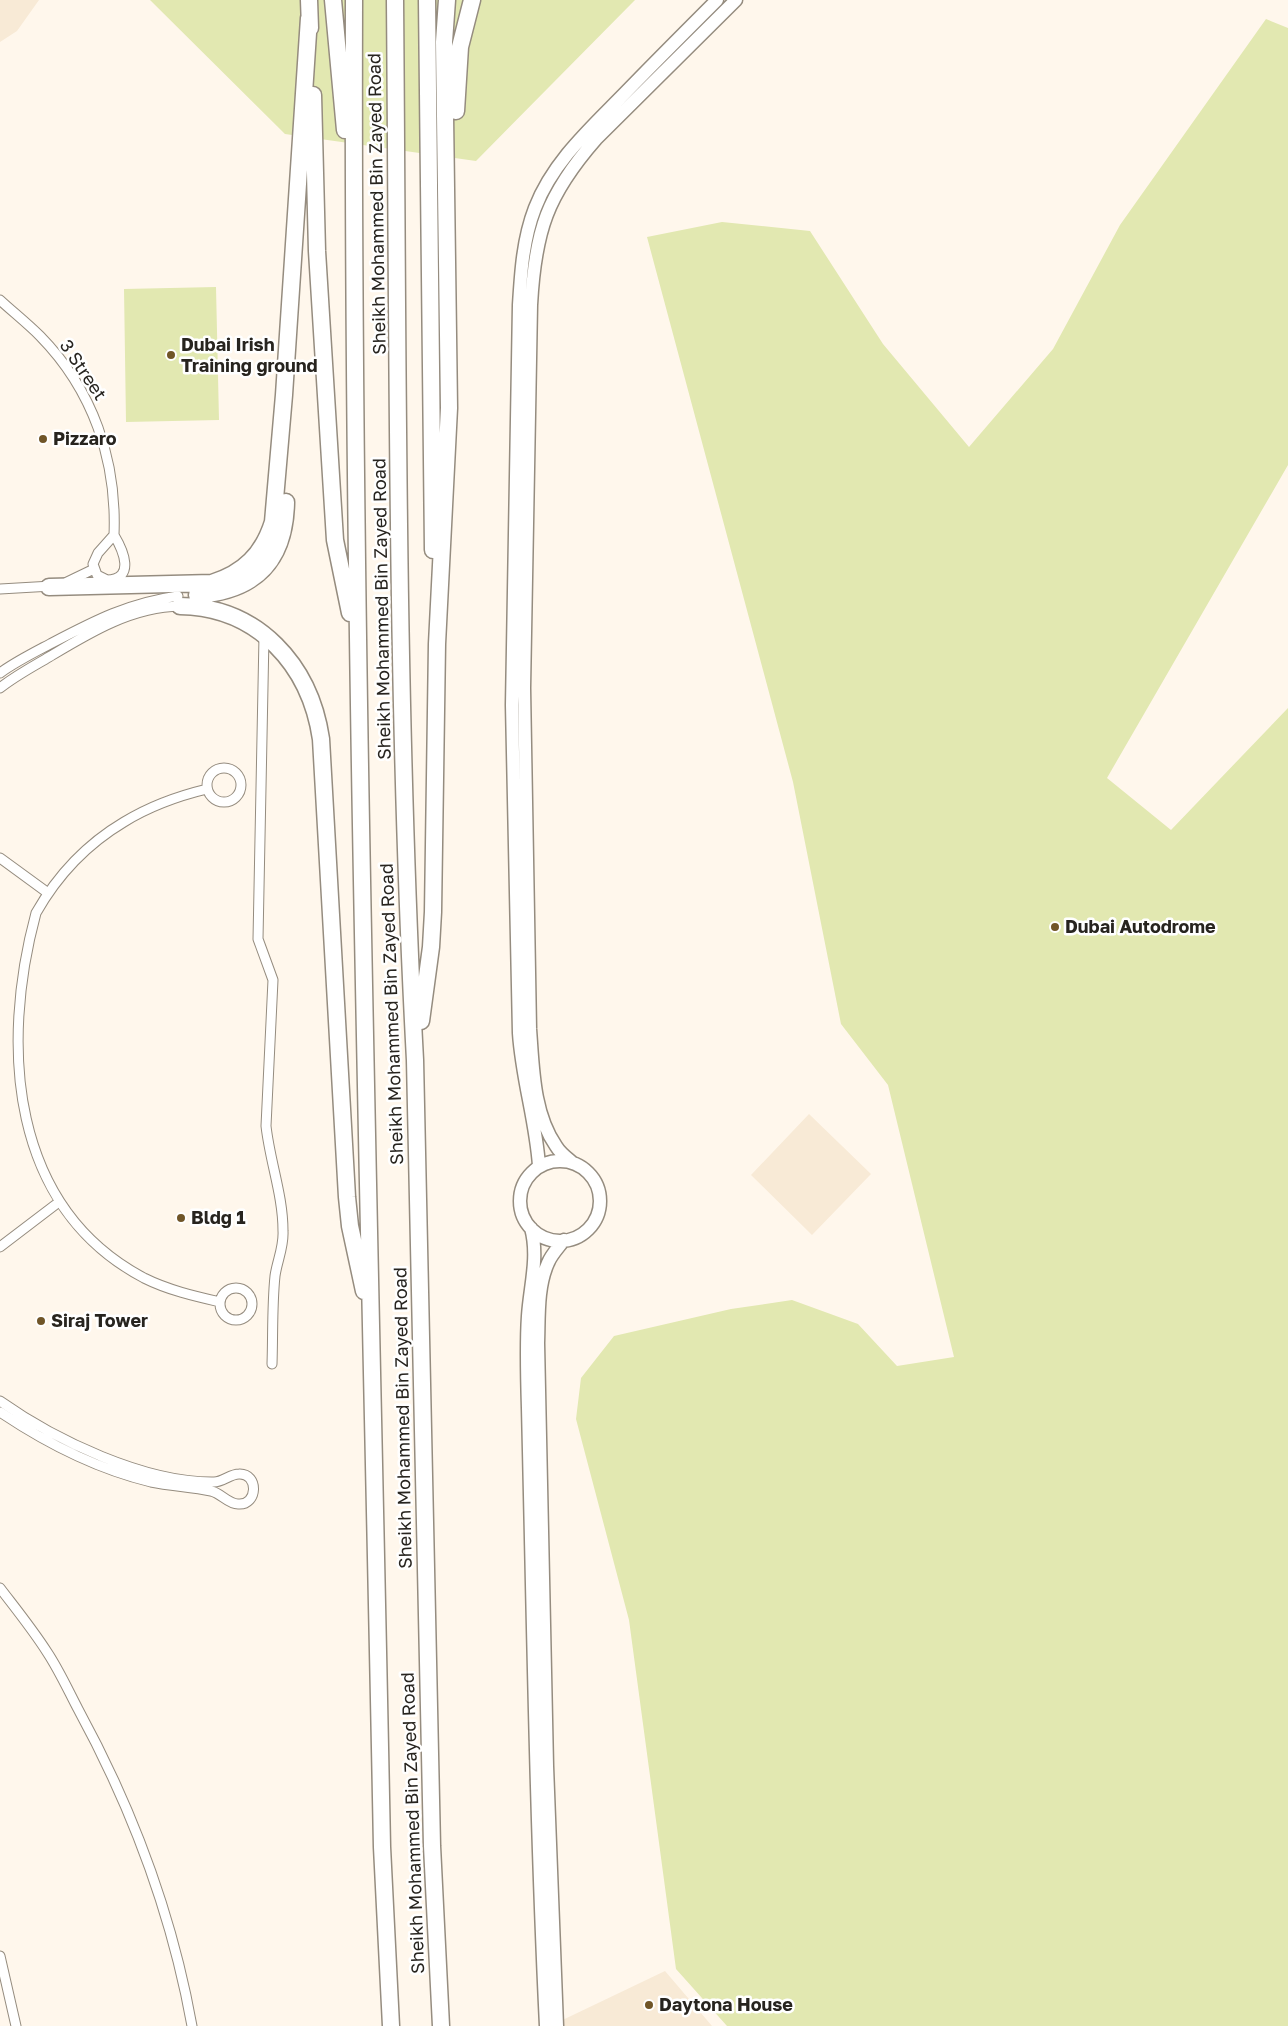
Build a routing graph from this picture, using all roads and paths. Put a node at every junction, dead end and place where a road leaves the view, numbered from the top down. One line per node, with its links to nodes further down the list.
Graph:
1 (309, 0): 10 (highway)
2 (334, 0): 11 (highway)
3 (354, 0): 11 (highway, Sheikh Mohammed Bin Zayed Road)
4 (395, 0): 29 (highway, Sheikh Mohammed Bin Zayed Road)
5 (427, 0): 21 (highway)
6 (447, 0): 12 (highway)
7 (472, 0): 12 (highway)
8 (716, 0): 31 (street)
9 (736, 0): 30 (street)
10 (309, 18): 14 (highway); 22 (highway)
11 (354, 223): 22 (highway, Sheikh Mohammed Bin Zayed Road)
12 (449, 273): 21 (highway)
13 (0, 300): 15 (street, 3 Street)
14 (284, 395): 17 (highway); 19 (highway)
15 (114, 535): 16 (street); 16 (street, 3 Street)
16 (94, 569): 17 (street)
17 (49, 587): 18 (street)
18 (0, 588)
19 (179, 601): 20 (highway); 23 (street); 24 (street)
20 (264, 636): 38 (highway); 39 (street)
21 (437, 644): 29 (highway)
22 (357, 645): 38 (highway, Sheikh Mohammed Bin Zayed Road)
23 (0, 673)
24 (0, 688)
25 (208, 789): 27 (street)
26 (0, 858): 27 (street)
27 (48, 893): 28 (street)
28 (17, 952)
29 (416, 1060): 47 (highway, Sheikh Mohammed Bin Zayed Road)
30 (573, 1163): 31 (street); 35 (street)
31 (540, 1166): 34 (street)
32 (33, 1171): 33 (street)
33 (55, 1205): 36 (street); 37 (street)
34 (531, 1228): 35 (street); 48 (street)
35 (564, 1240): 49 (street)
36 (0, 1247)
37 (220, 1302)
38 (372, 1324): 46 (highway, Sheikh Mohammed Bin Zayed Road)
39 (272, 1364)
40 (0, 1401): 41 (street)
41 (0, 1412)
42 (0, 1588): 45 (street)
43 (0, 1956): 44 (street)
44 (16, 2026)
45 (192, 2026)
46 (391, 2026)
47 (441, 2026)
48 (546, 2026)
49 (557, 2026)

